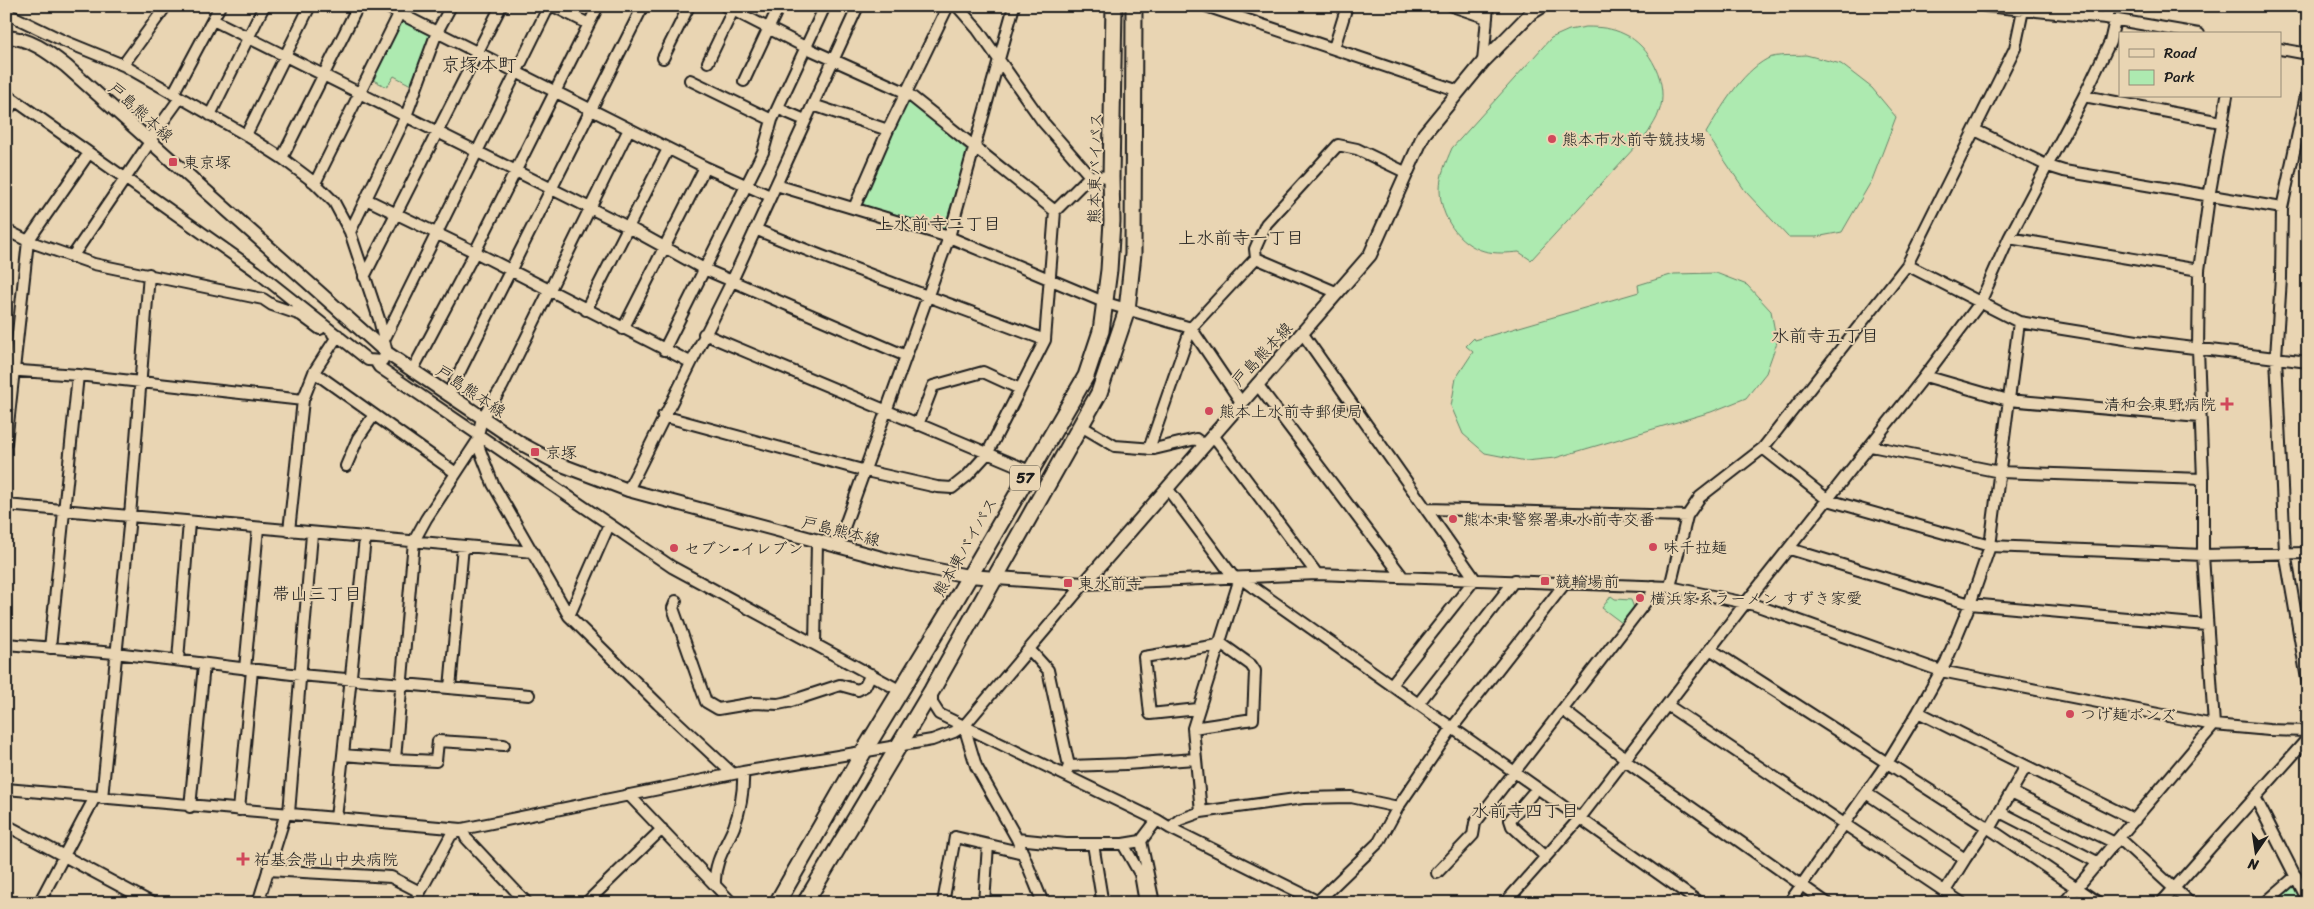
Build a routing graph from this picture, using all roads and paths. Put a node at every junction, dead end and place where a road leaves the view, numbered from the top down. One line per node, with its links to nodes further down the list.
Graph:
1 (10, 6): 32 (street)
2 (166, 6): 53 (street)
3 (220, 6): 35 (street)
4 (264, 6): 41 (street)
5 (310, 6): 47 (street)
6 (358, 6): 55 (street)
7 (385, 6): 30 (street)
8 (451, 6): 38 (street)
9 (501, 6): 45 (street)
10 (549, 6): 54 (street)
11 (553, 6): 36 (street)
12 (598, 6): 36 (street)
13 (643, 6): 71 (street)
14 (689, 6): 48 (street)
15 (780, 6): 37 (street)
16 (825, 6): 42 (street)
17 (858, 6): 49 (street)
18 (948, 6): 61 (street)
19 (957, 6): 51 (street)
20 (1014, 6): 51 (street)
21 (1114, 6): 94 (highway, 熊本東バイパス / 57)
22 (1134, 6): 134 (highway, 57)
23 (1347, 6): 43 (street)
24 (1452, 6): 34 (street)
25 (1488, 6): 34 (street)
26 (1543, 6): 52 (main road, 戸島熊本線)
27 (1985, 6): 31 (street)
28 (1208, 7): 43 (street)
29 (731, 8): 37 (street); 50 (street)
30 (401, 10): 38 (street); 63 (street)
31 (2023, 10): 33 (street); 80 (street)
32 (6, 13): 53 (street)
33 (2108, 13): 39 (street); 65 (street)
34 (1487, 18): 52 (street)
35 (213, 20): 41 (street); 64 (street)
36 (589, 24): 60 (street)
37 (768, 28): 42 (street); 57 (street)
38 (437, 32): 45 (street); 74 (street)
39 (2190, 32)
40 (6, 37): 83 (main road, 戸島熊本線)
41 (249, 38): 47 (street); 73 (street)
42 (807, 48): 49 (street); 70 (street)
43 (1334, 48): 59 (street)
44 (2282, 49): 46 (street)
45 (478, 53): 54 (street); 81 (street)
46 (2308, 54)
47 (286, 56): 55 (street); 82 (street)
48 (664, 58)
49 (834, 59): 61 (street); 68 (street)
50 (708, 62)
51 (999, 62): 85 (street); 93 (street)
52 (1483, 62): 59 (main road, 戸島熊本線)
53 (123, 65): 64 (street)
54 (517, 74): 60 (street); 87 (street)
55 (323, 76): 63 (street); 88 (street)
56 (690, 80): 75 (street)
57 (744, 81)
58 (2308, 86): 69 (street)
59 (1459, 91): 92 (main road, 戸島熊本線)
60 (554, 92): 71 (street); 91 (street)
61 (906, 93): 79 (street); 85 (street)
62 (6, 94): 67 (street)
63 (361, 94): 74 (street); 96 (street)
64 (177, 96): 73 (street); 83 (street)
65 (2084, 96): 77 (street); 89 (street)
66 (2226, 98): 77 (street)
67 (16, 102): 72 (street); 86 (street)
68 (813, 105): 76 (street); 79 (street)
69 (2306, 107): 104 (street)
70 (778, 109): 75 (street); 76 (street)
71 (592, 110): 78 (street); 99 (street)
72 (6, 111)
73 (210, 114): 82 (street)
74 (406, 116): 81 (street); 102 (street)
75 (772, 120): 98 (street)
76 (805, 120): 97 (street)
77 (2221, 122): 101 (street)
78 (629, 129): 84 (street); 105 (street)
79 (888, 130): 103 (street)
80 (1975, 130): 89 (street); 120 (street)
81 (437, 132): 87 (street); 107 (street)
82 (246, 135): 88 (street)
83 (150, 141): 95 (street); 145 (main road, 戸島熊本線)
84 (668, 148): 90 (street); 108 (street)
85 (975, 148): 106 (street); 113 (street)
86 (90, 153): 95 (street); 115 (street)
87 (478, 153): 91 (street); 112 (street)
88 (282, 158): 96 (street)
89 (2048, 166): 101 (street); 114 (street)
90 (705, 167): 98 (street); 116 (street)
91 (515, 172): 99 (street); 117 (street)
92 (1407, 172): 119 (street); 129 (main road, 戸島熊本線)
93 (1090, 176): 94 (street); 106 (street)
94 (1111, 177): 131 (highway, 熊本東バイパス / 57)
95 (125, 180): 118 (street); 140 (street)
96 (315, 183): 111 (street)
97 (776, 185): 100 (street); 103 (street)
98 (745, 186): 100 (street); 121 (street)
99 (551, 190): 105 (street); 122 (street)
100 (770, 196): 109 (street)
101 (2209, 197): 104 (street); 123 (street)
102 (366, 199): 107 (street); 111 (street)
103 (854, 208): 113 (street)
104 (2282, 208): 147 (street)
105 (592, 209): 108 (street); 128 (street)
106 (1055, 212): 126 (street)
107 (397, 214): 112 (street); 125 (street)
108 (628, 227): 116 (street); 133 (street)
109 (755, 229): 127 (street); 130 (street)
110 (6, 230): 115 (street)
111 (350, 232): 125 (street)
112 (436, 232): 117 (street); 141 (street)
113 (950, 237): 126 (street); 130 (street)
114 (2009, 238): 123 (street); 132 (street)
115 (28, 241): 118 (street); 151 (street)
116 (665, 247): 121 (street); 137 (street)
117 (475, 252): 122 (street); 152 (street)
118 (72, 257): 124 (street)
119 (1256, 258): 129 (street); 136 (street)
120 (1906, 265): 132 (street); 175 (street)
121 (704, 269): 127 (street); 144 (street)
122 (510, 270): 128 (street); 159 (street)
123 (2199, 270): 143 (street)
124 (150, 274): 140 (street); 156 (street)
125 (364, 277): 141 (street)
126 (1051, 280): 131 (street); 142 (street)
127 (732, 281): 138 (street); 146 (street)
128 (551, 290): 133 (street); 167 (street)
129 (1338, 293): 139 (main road, 戸島熊本線)
130 (929, 295): 142 (street); 146 (street)
131 (1106, 303): 134 (street); 180 (highway, 熊本東バイパス / 57)
132 (1980, 303): 135 (street); 155 (street)
133 (586, 310): 137 (street)
134 (1127, 310): 136 (street); 169 (highway, 57)
135 (2019, 322): 143 (street); 161 (street)
136 (1191, 328): 162 (street); 176 (street)
137 (623, 329): 144 (street)
138 (704, 334): 149 (street); 163 (street)
139 (1303, 334): 157 (main road, 戸島熊本線); 188 (street)
140 (338, 335): 148 (street); 153 (street)
141 (384, 338): 145 (street)
142 (1045, 340): 158 (street)
143 (2198, 349): 147 (street); 166 (street)
144 (664, 350): 149 (street)
145 (387, 353): 148 (street); 152 (main road, 戸島熊本線)
146 (906, 356): 163 (street)
147 (2276, 357): 150 (street); 205 (street)
148 (375, 361): 171 (street)
149 (690, 362): 165 (street)
150 (2308, 362)
151 (10, 370): 154 (street); 172 (street)
152 (412, 371): 159 (main road, 戸島熊本線)
153 (314, 372): 160 (street); 164 (street)
154 (78, 375): 156 (street); 189 (street)
155 (1925, 376): 161 (street); 174 (street)
156 (142, 382): 160 (street); 190 (street)
157 (1257, 384): 162 (main road, 戸島熊本線); 210 (street)
158 (1020, 389): 168 (street); 177 (street)
159 (448, 395): 167 (main road, 戸島熊本線)
160 (303, 400): 195 (street)
161 (2008, 400): 166 (street); 181 (street)
162 (1240, 402): 170 (main road, 戸島熊本線)
163 (887, 412): 168 (street); 179 (street)
164 (374, 415): 178 (street); 182 (street)
165 (663, 416): 179 (street); 185 (street)
166 (2199, 417): 183 (street)
167 (482, 418): 171 (street); 185 (main road, 戸島熊本線)
168 (918, 425): 177 (street)
169 (1081, 426): 176 (street); 211 (highway, 57)
170 (1213, 434): 173 (main road, 戸島熊本線); 208 (street)
171 (478, 437): 182 (street); 193 (street); 204 (street)
172 (6, 443)
173 (1204, 444): 176 (street); 184 (main road, 戸島熊本線)
174 (1871, 446): 181 (street); 186 (street)
175 (1763, 448): 186 (street); 191 (street)
176 (1149, 449)
177 (987, 454): 179 (street); 180 (street)
178 (346, 466)
179 (866, 471): 202 (street)
180 (1030, 471): 209 (highway, 熊本東バイパス / 57)
181 (2000, 472): 183 (street); 201 (street)
182 (456, 473): 198 (street)
183 (2203, 479): 207 (street)
184 (1167, 488): 212 (street); 216 (main road, 戸島熊本線)
185 (628, 490): 199 (main road, 戸島熊本線)
186 (1828, 500): 201 (street); 203 (street)
187 (6, 506): 189 (street)
188 (1428, 509): 191 (street); 213 (street)
189 (64, 510): 190 (street); 227 (street)
190 (130, 516): 192 (street); 230 (street)
191 (1687, 516): 218 (street)
192 (189, 522): 194 (street); 231 (street)
193 (609, 525): 222 (street); 225 (street)
194 (258, 528): 195 (street); 233 (street)
195 (289, 531): 196 (street)
196 (312, 534): 197 (street); 236 (street)
197 (365, 538): 198 (street); 237 (street)
198 (414, 541): 200 (street); 238 (street)
199 (817, 542): 202 (main road, 戸島熊本線); 225 (street)
200 (463, 546): 204 (street); 241 (street)
201 (1990, 546): 207 (street); 221 (street)
202 (837, 547): 209 (main road, 戸島熊本線)
203 (1790, 549): 220 (street); 221 (street)
204 (533, 552): 222 (street)
205 (2285, 552): 206 (street); 207 (street); 240 (street)
206 (2308, 553)
207 (2204, 555): 223 (street)
208 (1317, 574): 210 (street); 212 (street)
209 (968, 576): 211 (main road, 戸島熊本線); 243 (highway, 熊本東バイパス / 57)
210 (1402, 576): 213 (street)
211 (994, 578): 216 (main road, 戸島熊本線); 242 (highway, 57)
212 (1238, 578): 216 (street); 226 (street); 239 (street)
213 (1475, 579): 214 (street); 239 (street)
214 (1515, 580): 215 (street); 245 (street)
215 (1566, 582): 217 (street); 253 (street)
216 (1084, 584): 228 (street)
217 (1653, 586): 218 (street); 248 (street)
218 (1670, 587): 220 (street)
219 (676, 601): 235 (street)
220 (1746, 603): 229 (street); 234 (street)
221 (1970, 604): 223 (street); 234 (street)
222 (569, 616): 267 (street)
223 (2206, 625): 250 (street)
224 (6, 644): 227 (street)
225 (816, 644): 235 (street)
226 (1218, 644): 247 (street); 247 (street); 252 (street)
227 (50, 648): 230 (street)
228 (1029, 649): 251 (street); 265 (street)
229 (1710, 649): 246 (street); 263 (street)
230 (116, 653): 231 (street); 274 (street)
231 (178, 660): 232 (street)
232 (204, 665): 233 (street); 275 (street)
233 (248, 670): 236 (street); 277 (street)
234 (1941, 671): 249 (street); 250 (street)
235 (871, 674): 243 (street)
236 (300, 675): 237 (street); 280 (street)
237 (351, 679): 238 (street); 259 (street)
238 (400, 683): 241 (street); 260 (street)
239 (1391, 685): 245 (street)
240 (2308, 685)
241 (450, 688): 244 (street)
242 (932, 690): 251 (street); 257 (highway, 57)
243 (901, 691): 258 (highway, 熊本東バイパス / 57)
244 (529, 695)
245 (1418, 704): 253 (street)
246 (1667, 705): 262 (street); 285 (street)
247 (1198, 708): 252 (street)
248 (1563, 710): 262 (street); 266 (street)
249 (1918, 712): 263 (street); 264 (street)
250 (2214, 725): 254 (street); 284 (street)
251 (964, 726): 257 (street); 265 (street); 291 (street)
252 (1193, 728): 261 (street)
253 (1452, 728): 266 (street); 276 (street)
254 (2308, 731)
255 (2308, 738): 273 (street)
256 (504, 745): 260 (street)
257 (897, 746): 258 (street); 324 (highway, 57)
258 (864, 751): 267 (street); 323 (highway, 熊本東バイパス / 57)
259 (343, 755): 260 (street); 281 (street)
260 (395, 759)
261 (1195, 759): 265 (street); 278 (street)
262 (1624, 759): 282 (street); 306 (street)
263 (1887, 763): 270 (street); 288 (street)
264 (2026, 766): 269 (street); 284 (street)
265 (1067, 770): 283 (street)
266 (1514, 771): 282 (street); 303 (street)
267 (738, 773): 272 (street); 305 (street)
268 (6, 789): 274 (street)
269 (2011, 792): 279 (street); 293 (street)
270 (1866, 793): 285 (street); 300 (street)
271 (1532, 794): 299 (street)
272 (629, 795): 289 (street); 290 (street)
273 (2254, 797): 304 (street); 308 (street)
274 (98, 798): 275 (street); 298 (street)
275 (190, 807): 277 (street)
276 (1398, 808): 278 (street); 315 (street)
277 (239, 810): 280 (street)
278 (1200, 812): 287 (street)
279 (2000, 812): 288 (street); 301 (street)
280 (287, 813): 281 (street); 302 (street)
281 (336, 818): 289 (street)
282 (1580, 818): 299 (street); 329 (street)
283 (1157, 820): 287 (street); 292 (street)
284 (2135, 820): 293 (street)
285 (1844, 824): 306 (street); 309 (street)
286 (6, 825): 298 (street)
287 (1170, 828): 315 (street)
288 (1988, 828): 300 (street); 307 (street)
289 (462, 829): 310 (street); 320 (street)
290 (662, 829): 305 (street); 321 (street)
291 (1017, 839): 294 (street); 297 (street)
292 (1141, 841): 295 (street); 313 (street)
293 (2117, 841): 301 (street); 308 (street)
294 (1093, 844): 295 (street); 312 (street)
295 (1123, 844): 313 (street)
296 (988, 845): 297 (street); 325 (street); 326 (street)
297 (1023, 853): 327 (street)
298 (64, 856): 311 (street); 316 (street)
299 (1546, 856): 328 (street)
300 (1965, 859): 309 (street)
301 (2099, 862): 307 (street)
302 (268, 870): 310 (street); 318 (street)
303 (1437, 874)
304 (2296, 876): 314 (street); 337 (street)
305 (715, 883): 322 (street)
306 (1801, 884): 330 (street); 331 (street)
307 (2078, 887): 333 (street); 334 (street)
308 (2174, 887): 335 (street); 336 (street)
309 (1945, 891): 332 (street)
310 (420, 892): 319 (street)
311 (133, 898): 317 (street)
312 (1102, 899)
313 (1151, 901)
314 (2308, 901)
315 (1318, 902)
316 (39, 903)
317 (152, 903)
318 (258, 903)
319 (414, 903)
320 (528, 903)
321 (586, 903)
322 (732, 903)
323 (777, 903)
324 (805, 903)
325 (943, 903)
326 (984, 903)
327 (1043, 903)
328 (1505, 903)
329 (1700, 903)
330 (1789, 903)
331 (1828, 903)
332 (1962, 903)
333 (2064, 903)
334 (2099, 903)
335 (2161, 903)
336 (2190, 903)
337 (2265, 903)

